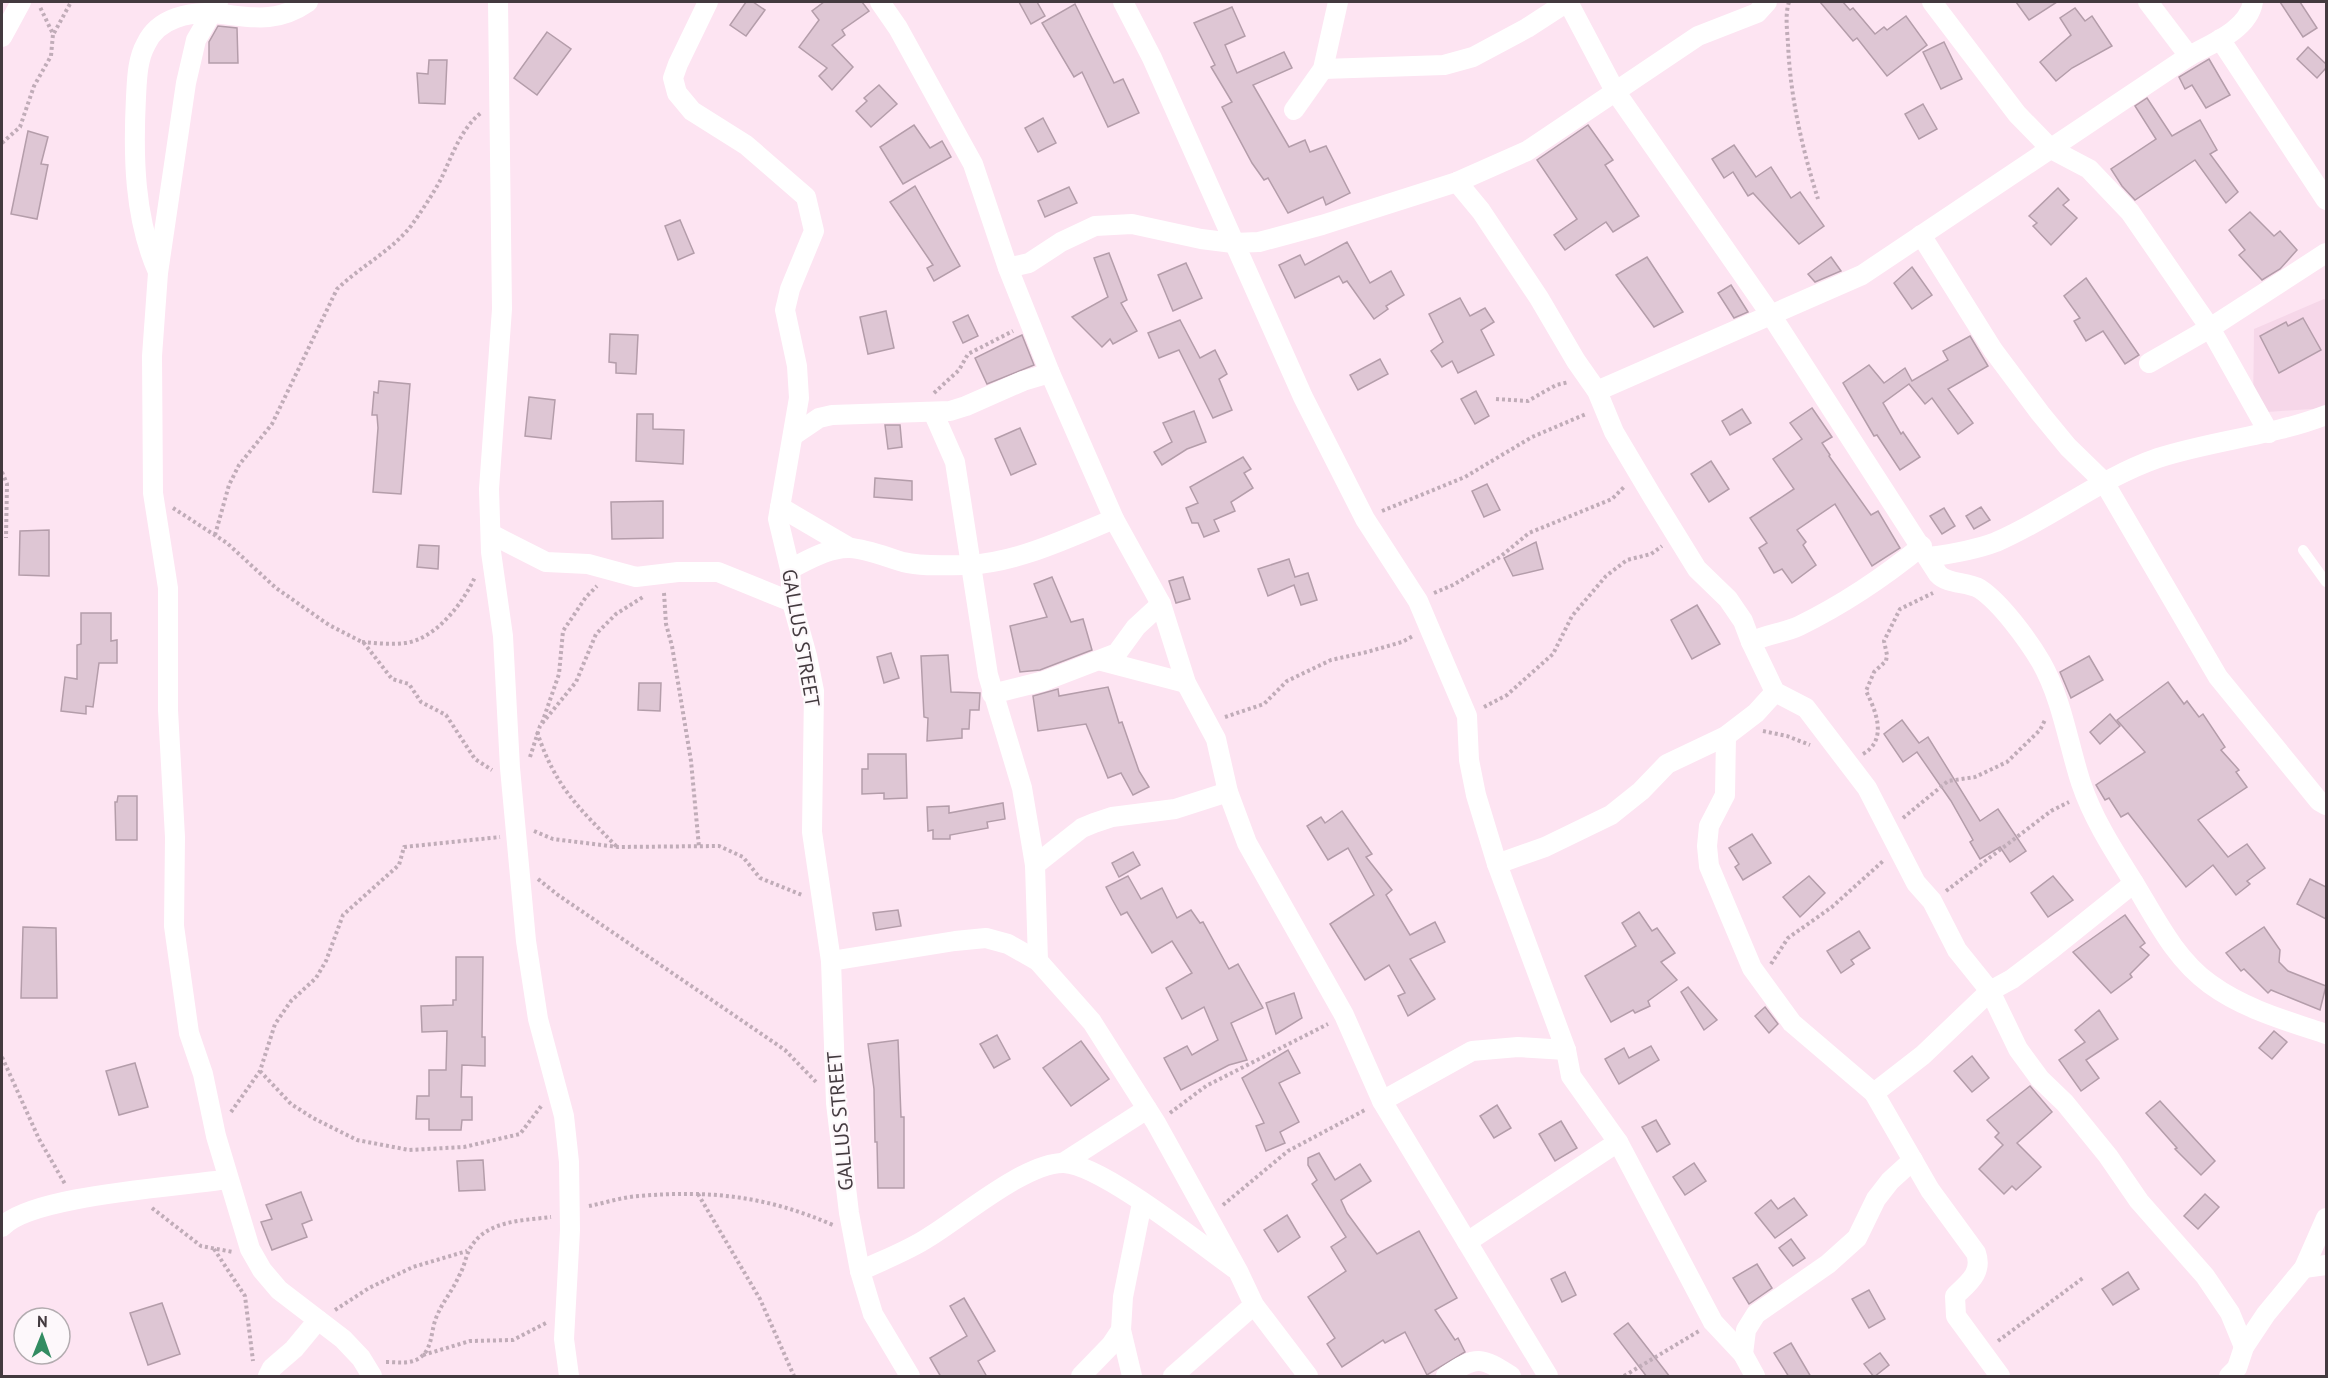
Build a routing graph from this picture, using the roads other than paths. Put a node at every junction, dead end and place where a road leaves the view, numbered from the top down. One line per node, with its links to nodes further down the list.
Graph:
1 (21, 2): 14 (street)
2 (308, 2): 13 (street)
3 (498, 2): 40 (street)
4 (708, 2): 36 (street, GALLUS STREET)
5 (880, 2): 26 (street)
6 (1123, 2): 24 (street)
7 (1338, 2): 17 (street)
8 (1568, 2): 17 (street); 18 (street)
9 (1767, 2): 18 (street)
10 (1932, 2): 20 (street)
11 (2148, 2): 16 (street)
12 (2253, 2): 15 (street)
13 (214, 8): 27 (street); 27 (street)
14 (2, 37)
15 (2220, 39): 16 (street); 22 (street)
16 (2189, 56): 20 (street)
17 (1323, 69): 19 (street)
18 (1615, 91): 21 (street); 28 (street)
19 (1294, 110)
20 (2051, 149): 23 (street); 29 (street)
21 (1457, 182): 24 (street); 32 (street)
22 (2326, 200)
23 (1921, 235): 28 (street); 37 (street)
24 (1233, 243): 26 (street); 58 (street)
25 (2326, 253): 29 (street)
26 (1008, 268): 31 (street)
27 (158, 273): 71 (street)
28 (1771, 315): 32 (street); 43 (street)
29 (2210, 328): 30 (street); 35 (street)
30 (2149, 363)
31 (1050, 373): 33 (street); 39 (street)
32 (1596, 392): 49 (street)
33 (932, 403): 36 (street); 44 (street)
34 (2326, 415): 35 (street)
35 (2269, 433): 37 (street)
36 (794, 435): 38 (street, GALLUS STREET)
37 (2104, 482): 43 (street); 56 (street)
38 (780, 507): 41 (street); 45 (street, GALLUS STREET)
39 (1114, 519): 44 (street); 48 (street)
40 (491, 543): 47 (street); 90 (street)
41 (850, 548): 44 (street); 45 (street)
42 (2303, 550): 46 (lane)
43 (1925, 551): 49 (street); 59 (street)
44 (970, 565): 53 (street)
45 (790, 569): 47 (street, GALLUS STREET)
46 (2326, 582)
47 (792, 602): 60 (street, GALLUS STREET)
48 (1161, 604): 50 (street); 51 (street)
49 (1751, 642): 52 (street)
50 (1102, 661): 51 (street); 53 (street)
51 (1186, 683): 55 (street)
52 (1775, 692): 54 (street); 62 (street)
53 (992, 694): 57 (street)
54 (1731, 732): 58 (street); 65 (street)
55 (1228, 792): 57 (street); 66 (street)
56 (2326, 805)
57 (1035, 864): 61 (street)
58 (1497, 864): 64 (street)
59 (2134, 883): 62 (street); 63 (street)
60 (831, 961): 61 (street); 78 (street, GALLUS STREET)
61 (1038, 961): 67 (street)
62 (1990, 991): 65 (street); 81 (street)
63 (2326, 1034)
64 (1566, 1050): 66 (street); 68 (street)
65 (1874, 1093): 69 (street)
66 (1383, 1101): 75 (street)
67 (1152, 1116): 70 (street); 79 (street)
68 (1618, 1142): 75 (street); 86 (street)
69 (1913, 1160): 86 (street); 100 (street)
70 (1064, 1163): 72 (street); 78 (street)
71 (228, 1179): 74 (street); 83 (street)
72 (1142, 1203): 79 (street); 84 (street)
73 (2326, 1218): 77 (street)
74 (2, 1227)
75 (1467, 1242): 98 (street)
76 (2326, 1265): 77 (street)
77 (2304, 1268): 82 (street)
78 (860, 1271): 91 (street, GALLUS STREET)
79 (1238, 1271): 80 (street)
80 (1254, 1305): 94 (street); 95 (street)
81 (2230, 1313): 82 (street); 85 (street)
82 (2266, 1314): 85 (street)
83 (318, 1320): 87 (street); 89 (street)
84 (1121, 1330): 92 (street); 93 (street)
85 (2244, 1347): 88 (street)
86 (1743, 1354): 99 (street)
87 (368, 1369)
88 (2235, 1374)
89 (268, 1377)
90 (569, 1377)
91 (910, 1377)
92 (1081, 1377)
93 (1132, 1377)
94 (1173, 1377)
95 (1308, 1377)
96 (1446, 1377): 97 (street)
97 (1511, 1377)
98 (1548, 1377)
99 (1755, 1377)
100 (2000, 1377)

